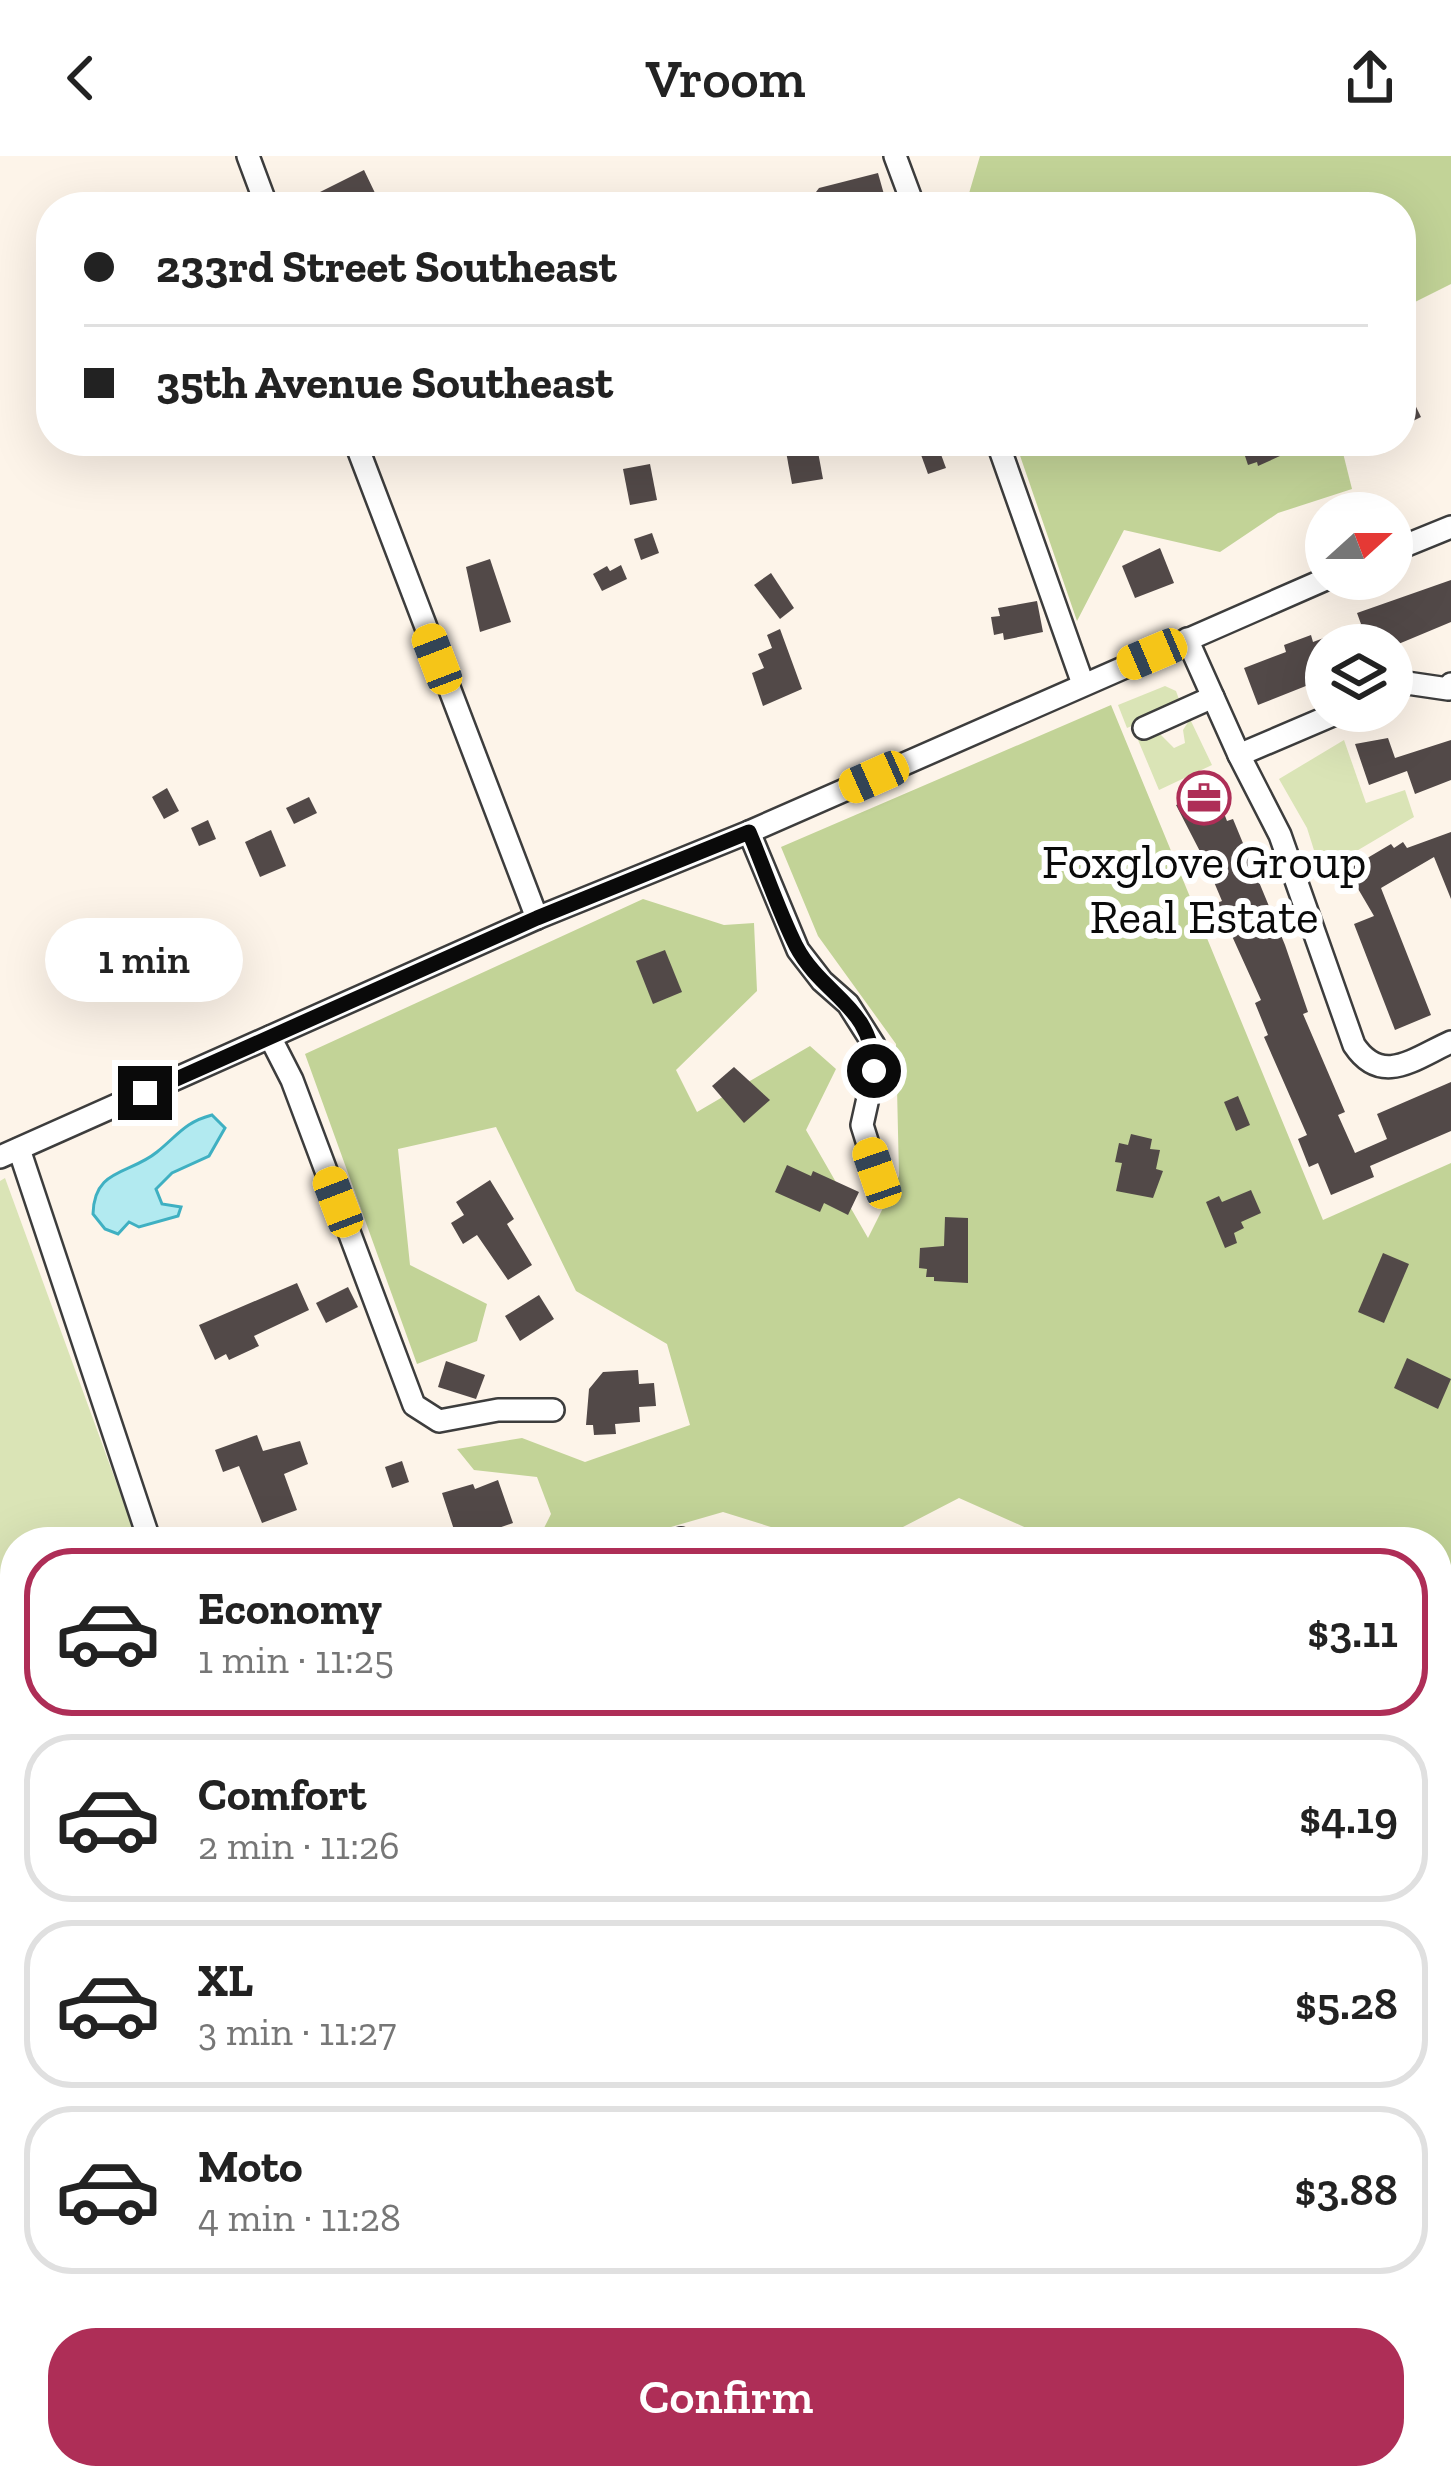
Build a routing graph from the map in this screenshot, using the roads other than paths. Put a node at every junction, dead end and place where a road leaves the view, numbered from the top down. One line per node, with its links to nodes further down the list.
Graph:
1 (248, 156): 3 (street)
2 (896, 156): 4 (street)
3 (261, 192)
4 (909, 192)
5 (361, 456): 21 (street)
6 (1002, 456): 11 (street)
7 (1451, 527): 8 (street)
8 (1413, 542)
9 (1305, 588): 10 (street)
10 (1187, 639): 11 (street); 14 (street)
11 (1083, 684): 20 (street)
12 (1413, 684): 13 (street)
13 (1450, 687)
14 (1213, 697): 15 (street); 19 (street)
15 (1166, 718): 17 (street); 18 (street)
16 (1305, 727): 19 (street)
17 (1144, 728)
18 (1177, 740)
19 (1239, 755): 23 (street)
20 (749, 832): 21 (street); 25 (street)
21 (537, 918): 22 (street)
22 (271, 1037): 24 (street); 26 (street)
23 (1451, 1042)
24 (10, 1153): 27 (street)
25 (877, 1173)
26 (554, 1410)
27 (145, 1527)

